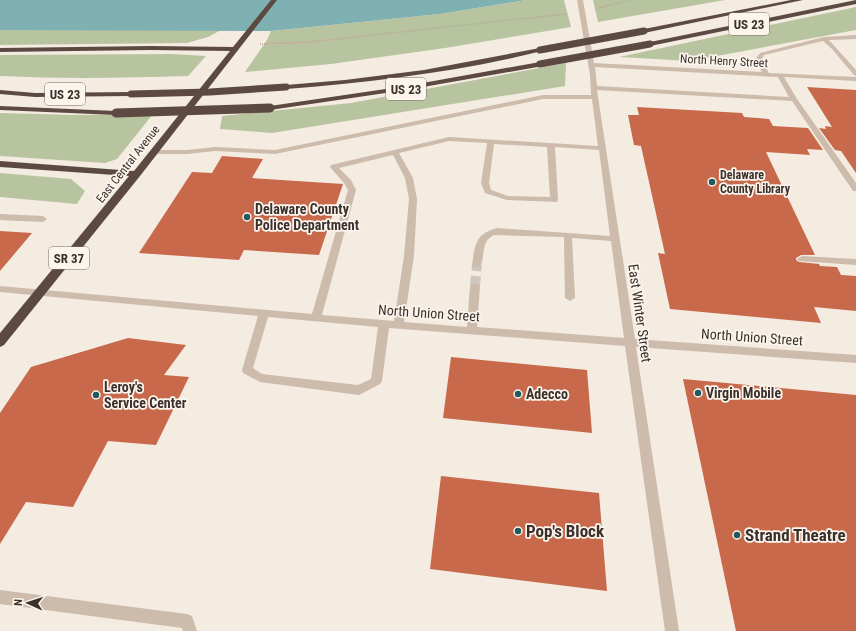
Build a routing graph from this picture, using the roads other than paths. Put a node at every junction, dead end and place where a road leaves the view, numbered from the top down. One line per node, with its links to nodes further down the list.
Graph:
1 (274, 0): 7 (highway, East Central Avenue / SR 37)
2 (800, 0): 14 (highway, US 23, bridge)
3 (856, 2): 17 (highway, US 23, bridge)
4 (581, 6): 9 (street, East Winter Street)
5 (856, 37): 6 (street)
6 (824, 39): 10 (street); 11 (street)
7 (236, 49): 8 (highway); 21 (highway, East Central Avenue / SR 37)
8 (0, 50)
9 (591, 65): 11 (street, North Henry Street); 15 (street, East Winter Street)
10 (856, 74)
11 (767, 75): 12 (street, North Henry Street)
12 (780, 75): 13 (street, North Henry Street); 16 (street)
13 (856, 80)
14 (0, 92)
15 (594, 93): 16 (street); 20 (street, East Winter Street); 21 (street)
16 (794, 99): 25 (street)
17 (0, 108)
18 (491, 142): 19 (street); 19 (street); 22 (street)
19 (551, 145): 20 (street)
20 (602, 148): 29 (street, East Winter Street)
21 (154, 152): 24 (highway, East Central Avenue / SR 37)
22 (395, 152): 38 (street); 40 (street)
23 (0, 164): 24 (highway)
24 (137, 174): 35 (highway, East Central Avenue / SR 37)
25 (856, 189)
26 (0, 217): 27 (street)
27 (43, 219)
28 (573, 235): 29 (street); 32 (street); 36 (street)
29 (615, 239): 43 (street, East Winter Street)
30 (802, 258): 31 (street)
31 (856, 262)
32 (478, 265)
33 (476, 286): 41 (street)
34 (0, 289): 35 (street, North Union Street)
35 (40, 293): 37 (street, North Union Street); 42 (highway, East Central Avenue / SR 37)
36 (570, 298)
37 (264, 314): 38 (street, North Union Street); 39 (street)
38 (316, 318): 39 (street, North Union Street)
39 (384, 324): 40 (street, North Union Street)
40 (398, 325): 41 (street, North Union Street)
41 (472, 330): 43 (street, North Union Street)
42 (0, 342)
43 (630, 342): 44 (street, North Union Street); 47 (street, East Winter Street)
44 (856, 359)
45 (0, 597): 46 (street)
46 (190, 631)
47 (672, 631)

